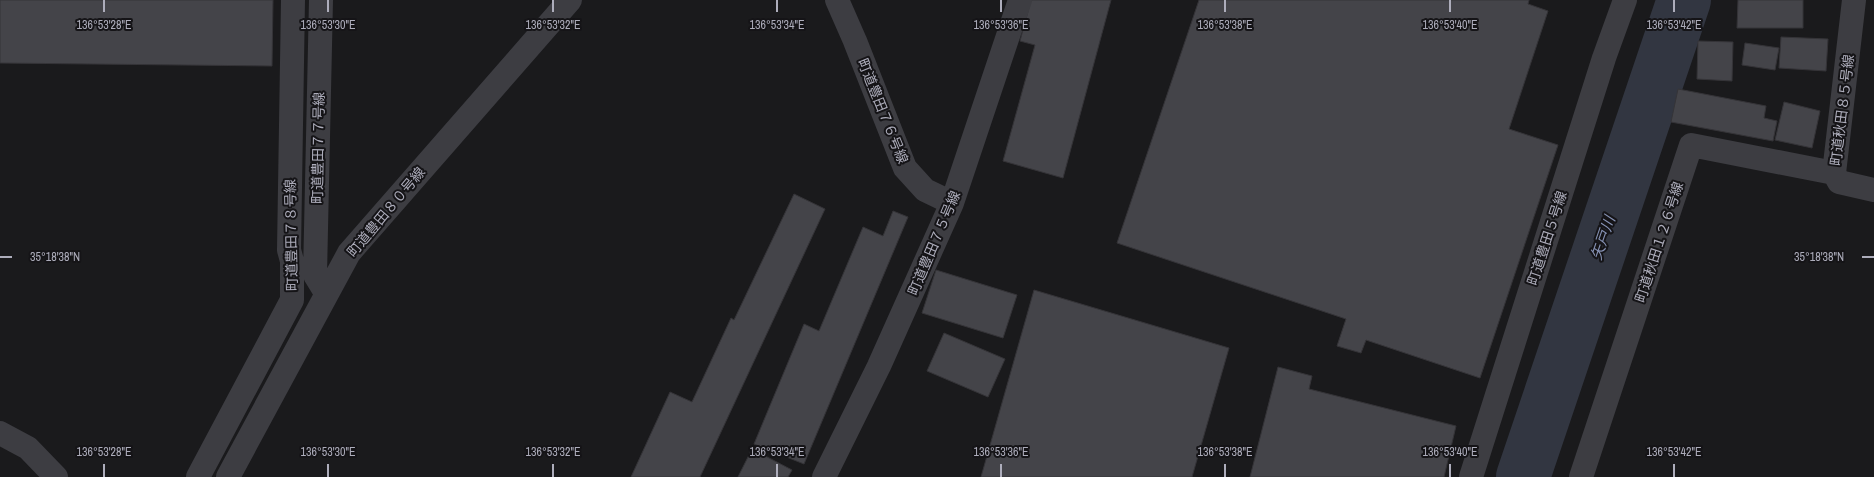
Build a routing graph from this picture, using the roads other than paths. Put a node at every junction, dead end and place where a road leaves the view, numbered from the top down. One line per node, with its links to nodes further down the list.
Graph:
1 (294, 0): 14 (street, 町道豊田７８号線)
2 (321, 0): 11 (street, 町道豊田７７号線)
3 (570, 0): 11 (street, 町道豊田８０号線)
4 (837, 0): 10 (street, 町道豊田７６号線)
5 (1020, 0): 10 (street, 町道豊田７５号線)
6 (1625, 0): 17 (street, 町道豊田５号線)
7 (1854, 0): 8 (street, 町道秋田８５号線)
8 (1834, 173): 9 (street, 町道秋田８５号線); 18 (street, 町道秋田１２６号線)
9 (1874, 190)
10 (952, 203): 16 (street, 町道豊田７５号線)
11 (326, 293): 15 (street, 町道豊田８０号線)
12 (0, 433): 13 (street)
13 (47, 474)
14 (198, 477)
15 (228, 477)
16 (824, 477)
17 (1472, 477)
18 (1581, 477)

